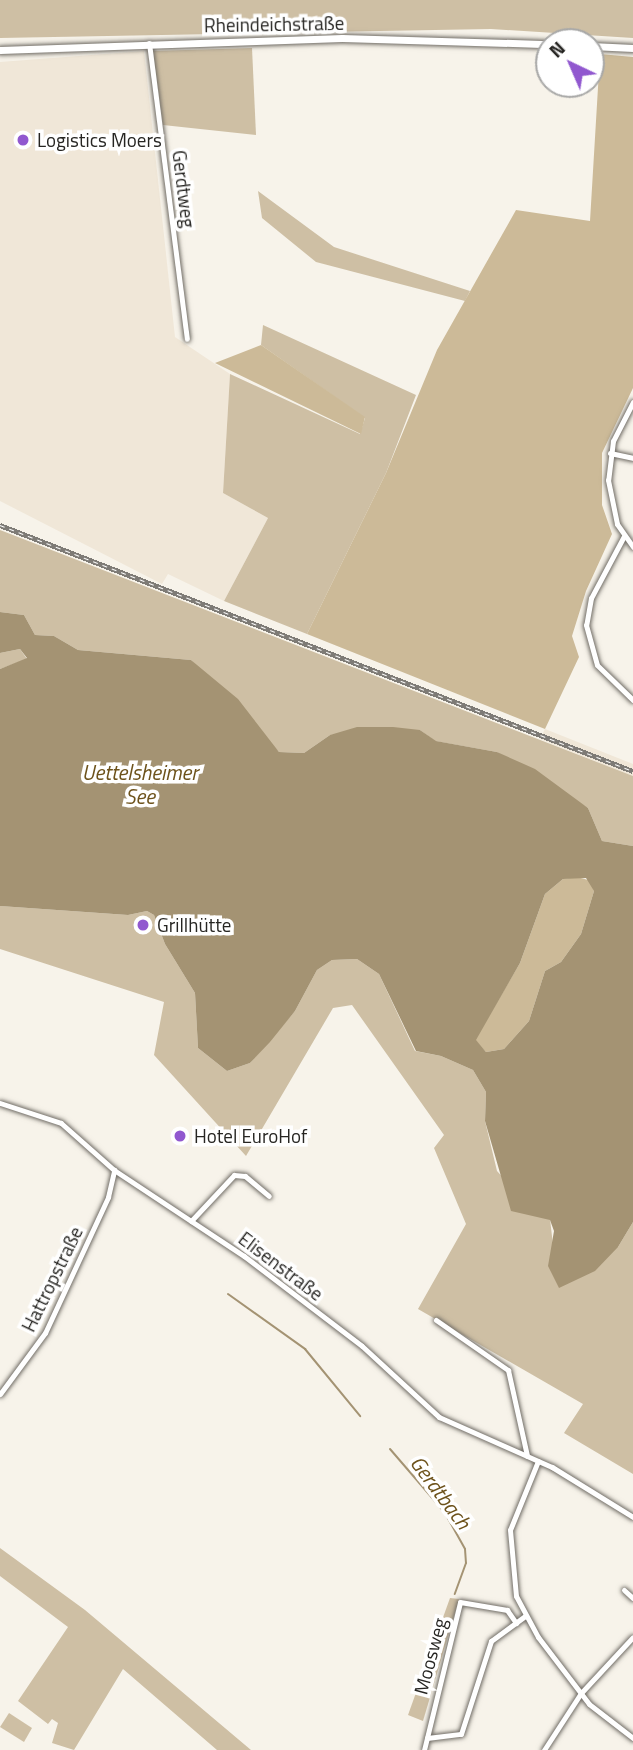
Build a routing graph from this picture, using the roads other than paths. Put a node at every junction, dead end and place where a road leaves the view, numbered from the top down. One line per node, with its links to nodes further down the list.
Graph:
1 (149, 43): 2 (main road, Rheindeichstraße); 5 (main road, Rheindeichstraße); 6 (street, Gerdtweg)
2 (535, 44)
3 (605, 47): 4 (main road)
4 (633, 48)
5 (0, 50)
6 (187, 339)
7 (633, 402): 8 (street)
8 (610, 453): 9 (street); 10 (street)
9 (633, 458)
10 (624, 536): 11 (street); 12 (street)
11 (633, 547)
12 (633, 700)
13 (0, 1103): 14 (street, Elisenstraße)
14 (114, 1170): 16 (street, Elisenstraße); 18 (street, Hattropstraße)
15 (269, 1196): 16 (street)
16 (191, 1221): 19 (street, Elisenstraße)
17 (436, 1320): 19 (street)
18 (0, 1394)
19 (527, 1456): 20 (street, Elisenstraße)
20 (538, 1461): 21 (street, Elisenstraße); 24 (street)
21 (633, 1517)
22 (624, 1590): 23 (street)
23 (633, 1598)
24 (525, 1616): 25 (street); 27 (street)
25 (516, 1623): 28 (street); 28 (street, Moosweg)
26 (633, 1637): 27 (street)
27 (581, 1693): 29 (street); 31 (street)
28 (427, 1738): 30 (street)
29 (633, 1738)
30 (424, 1750)
31 (544, 1750)

